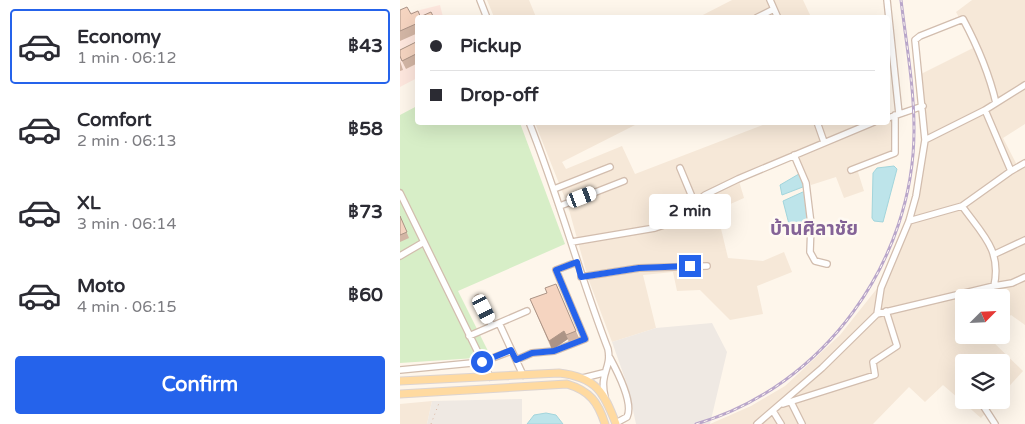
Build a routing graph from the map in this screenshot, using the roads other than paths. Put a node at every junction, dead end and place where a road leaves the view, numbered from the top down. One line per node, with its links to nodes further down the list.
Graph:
1 (480, 0): 5 (street)
2 (770, 0): 4 (street)
3 (887, 0): 8 (street)
4 (774, 9): 6 (street); 7 (street)
5 (486, 15)
6 (762, 15)
7 (777, 15)
8 (888, 15)
9 (890, 34): 14 (street)
10 (1025, 85): 11 (street)
11 (996, 103): 12 (street); 13 (street)
12 (923, 106): 14 (street); 19 (street)
13 (985, 110): 19 (street); 26 (street)
14 (897, 114): 15 (street); 25 (street)
15 (890, 117)
16 (530, 125): 28 (street)
17 (818, 125): 20 (street)
18 (866, 125): 20 (street)
19 (925, 140): 34 (street)
20 (824, 142): 21 (street)
21 (794, 155): 30 (street); 41 (street)
22 (1025, 162): 26 (street)
23 (610, 168): 28 (street)
24 (680, 168): 30 (street)
25 (851, 170)
26 (1011, 171): 32 (street)
27 (624, 181): 31 (street)
28 (554, 189): 31 (street)
29 (400, 193): 36 (street)
30 (696, 202): 33 (street); 37 (street)
31 (560, 206): 37 (street)
32 (962, 206): 34 (street); 38 (street)
33 (702, 210)
34 (909, 221): 49 (street)
35 (1025, 240): 38 (street)
36 (424, 242): 39 (street); 52 (street)
37 (572, 242): 40 (street)
38 (995, 254): 45 (street)
39 (400, 256)
40 (577, 262): 43 (street); 55 (street)
41 (828, 264)
42 (707, 266): 43 (street)
43 (581, 277): 54 (street)
44 (1025, 277): 45 (street)
45 (994, 286): 48 (street)
46 (478, 298): 51 (street)
47 (527, 311): 50 (street)
48 (886, 311): 49 (street); 65 (street)
49 (876, 314): 66 (street)
50 (499, 323): 51 (street); 53 (street)
51 (492, 326): 52 (street)
52 (469, 336): 56 (street)
53 (511, 350): 55 (street); 56 (street)
54 (610, 358): 58 (street); 71 (street)
55 (516, 360): 59 (street)
56 (482, 362): 57 (street); 60 (street)
57 (400, 370)
58 (603, 373): 61 (street); 64 (street)
59 (522, 375): 60 (main road); 61 (main road)
60 (490, 377): 62 (main road)
61 (583, 378): 64 (main road)
62 (400, 381)
63 (400, 394): 70 (main road)
64 (606, 398): 71 (main road)
65 (791, 402): 66 (street); 73 (street)
66 (781, 405): 68 (street)
67 (985, 409): 74 (street)
68 (773, 411): 69 (street); 72 (street)
69 (761, 423)
70 (605, 424)
71 (616, 424)
72 (781, 424)
73 (802, 424)
74 (995, 424)

